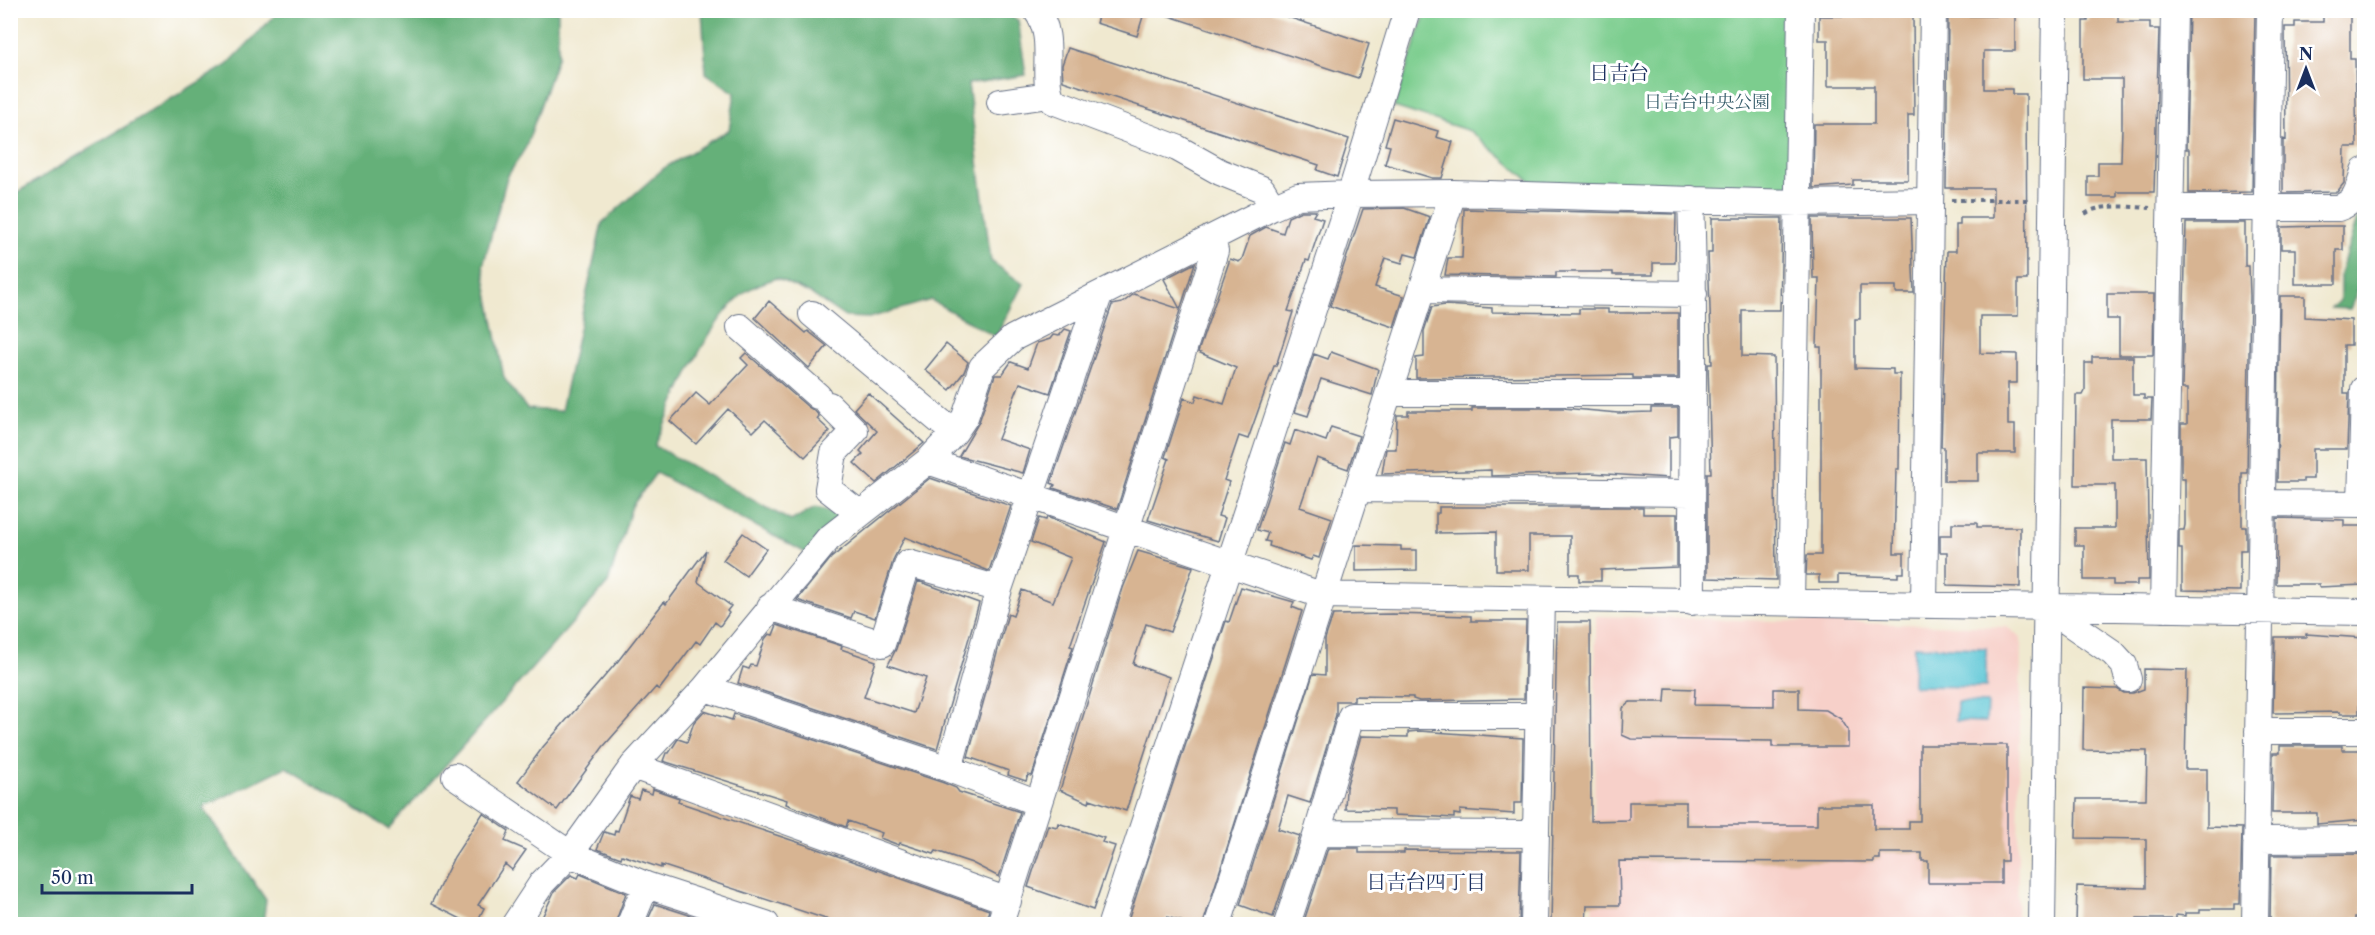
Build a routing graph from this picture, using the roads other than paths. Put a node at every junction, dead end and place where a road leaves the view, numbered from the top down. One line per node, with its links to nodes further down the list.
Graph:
1 (1036, 10): 8 (street)
2 (1407, 10): 12 (street)
3 (1801, 10): 15 (street)
4 (1933, 10): 14 (street)
5 (2055, 10): 46 (street)
6 (2174, 10): 17 (street)
7 (2270, 10): 18 (street)
8 (1049, 95): 9 (street); 16 (street)
9 (1000, 102)
10 (2364, 171): 18 (street)
11 (1453, 193): 12 (street); 13 (street); 20 (street)
12 (1351, 194): 16 (street); 38 (street)
13 (1691, 199): 15 (street); 21 (street)
14 (1929, 201): 15 (street); 44 (street)
15 (1798, 203): 43 (street)
16 (1273, 207): 19 (street)
17 (2171, 208): 18 (street); 47 (street)
18 (2265, 209): 34 (street)
19 (1211, 238): 22 (street); 37 (street)
20 (1422, 290): 21 (street); 26 (street)
21 (1694, 294): 27 (street)
22 (1099, 295): 29 (street); 33 (street)
23 (812, 314): 29 (street)
24 (740, 327): 36 (street)
25 (2364, 388): 28 (street)
26 (1390, 393): 27 (street); 31 (street)
27 (1691, 393): 32 (street)
28 (2364, 407): 35 (street)
29 (954, 433): 30 (street)
30 (928, 461): 33 (street); 36 (street)
31 (1359, 489): 32 (street); 40 (street)
32 (1691, 493): 42 (street)
33 (1032, 495): 37 (street); 39 (street)
34 (2263, 503): 35 (street); 48 (street)
35 (2363, 504)
36 (859, 513): 45 (street)
37 (1127, 528): 38 (street); 58 (street)
38 (1229, 563): 40 (street); 69 (street)
39 (999, 589): 45 (street); 56 (street)
40 (1321, 595): 41 (street); 70 (street)
41 (1541, 599): 42 (street); 52 (street)
42 (1692, 602): 43 (street)
43 (1791, 603): 44 (street)
44 (1924, 605): 46 (street)
45 (770, 607): 51 (street)
46 (2046, 607): 47 (street); 50 (street); 73 (street)
47 (2163, 609): 48 (street)
48 (2261, 611): 49 (street); 53 (street)
49 (2364, 612)
50 (2128, 679)
51 (705, 688): 55 (street); 56 (street)
52 (1537, 716): 59 (street); 60 (street)
53 (2258, 731): 54 (street); 62 (street)
54 (2364, 731)
55 (633, 766): 63 (street); 65 (street)
56 (949, 769): 58 (street)
57 (455, 776): 63 (street)
58 (1038, 803): 65 (street)
59 (1317, 833): 60 (street); 71 (street)
60 (1535, 834): 72 (street)
61 (2364, 839): 62 (street)
62 (2256, 840): 74 (street)
63 (570, 854): 64 (street); 66 (street)
64 (646, 885): 67 (street); 68 (street)
65 (1004, 913)
66 (515, 924)
67 (630, 924)
68 (766, 924)
69 (1110, 924)
70 (1218, 924)
71 (1287, 924)
72 (1534, 924)
73 (2042, 924)
74 (2255, 924)

